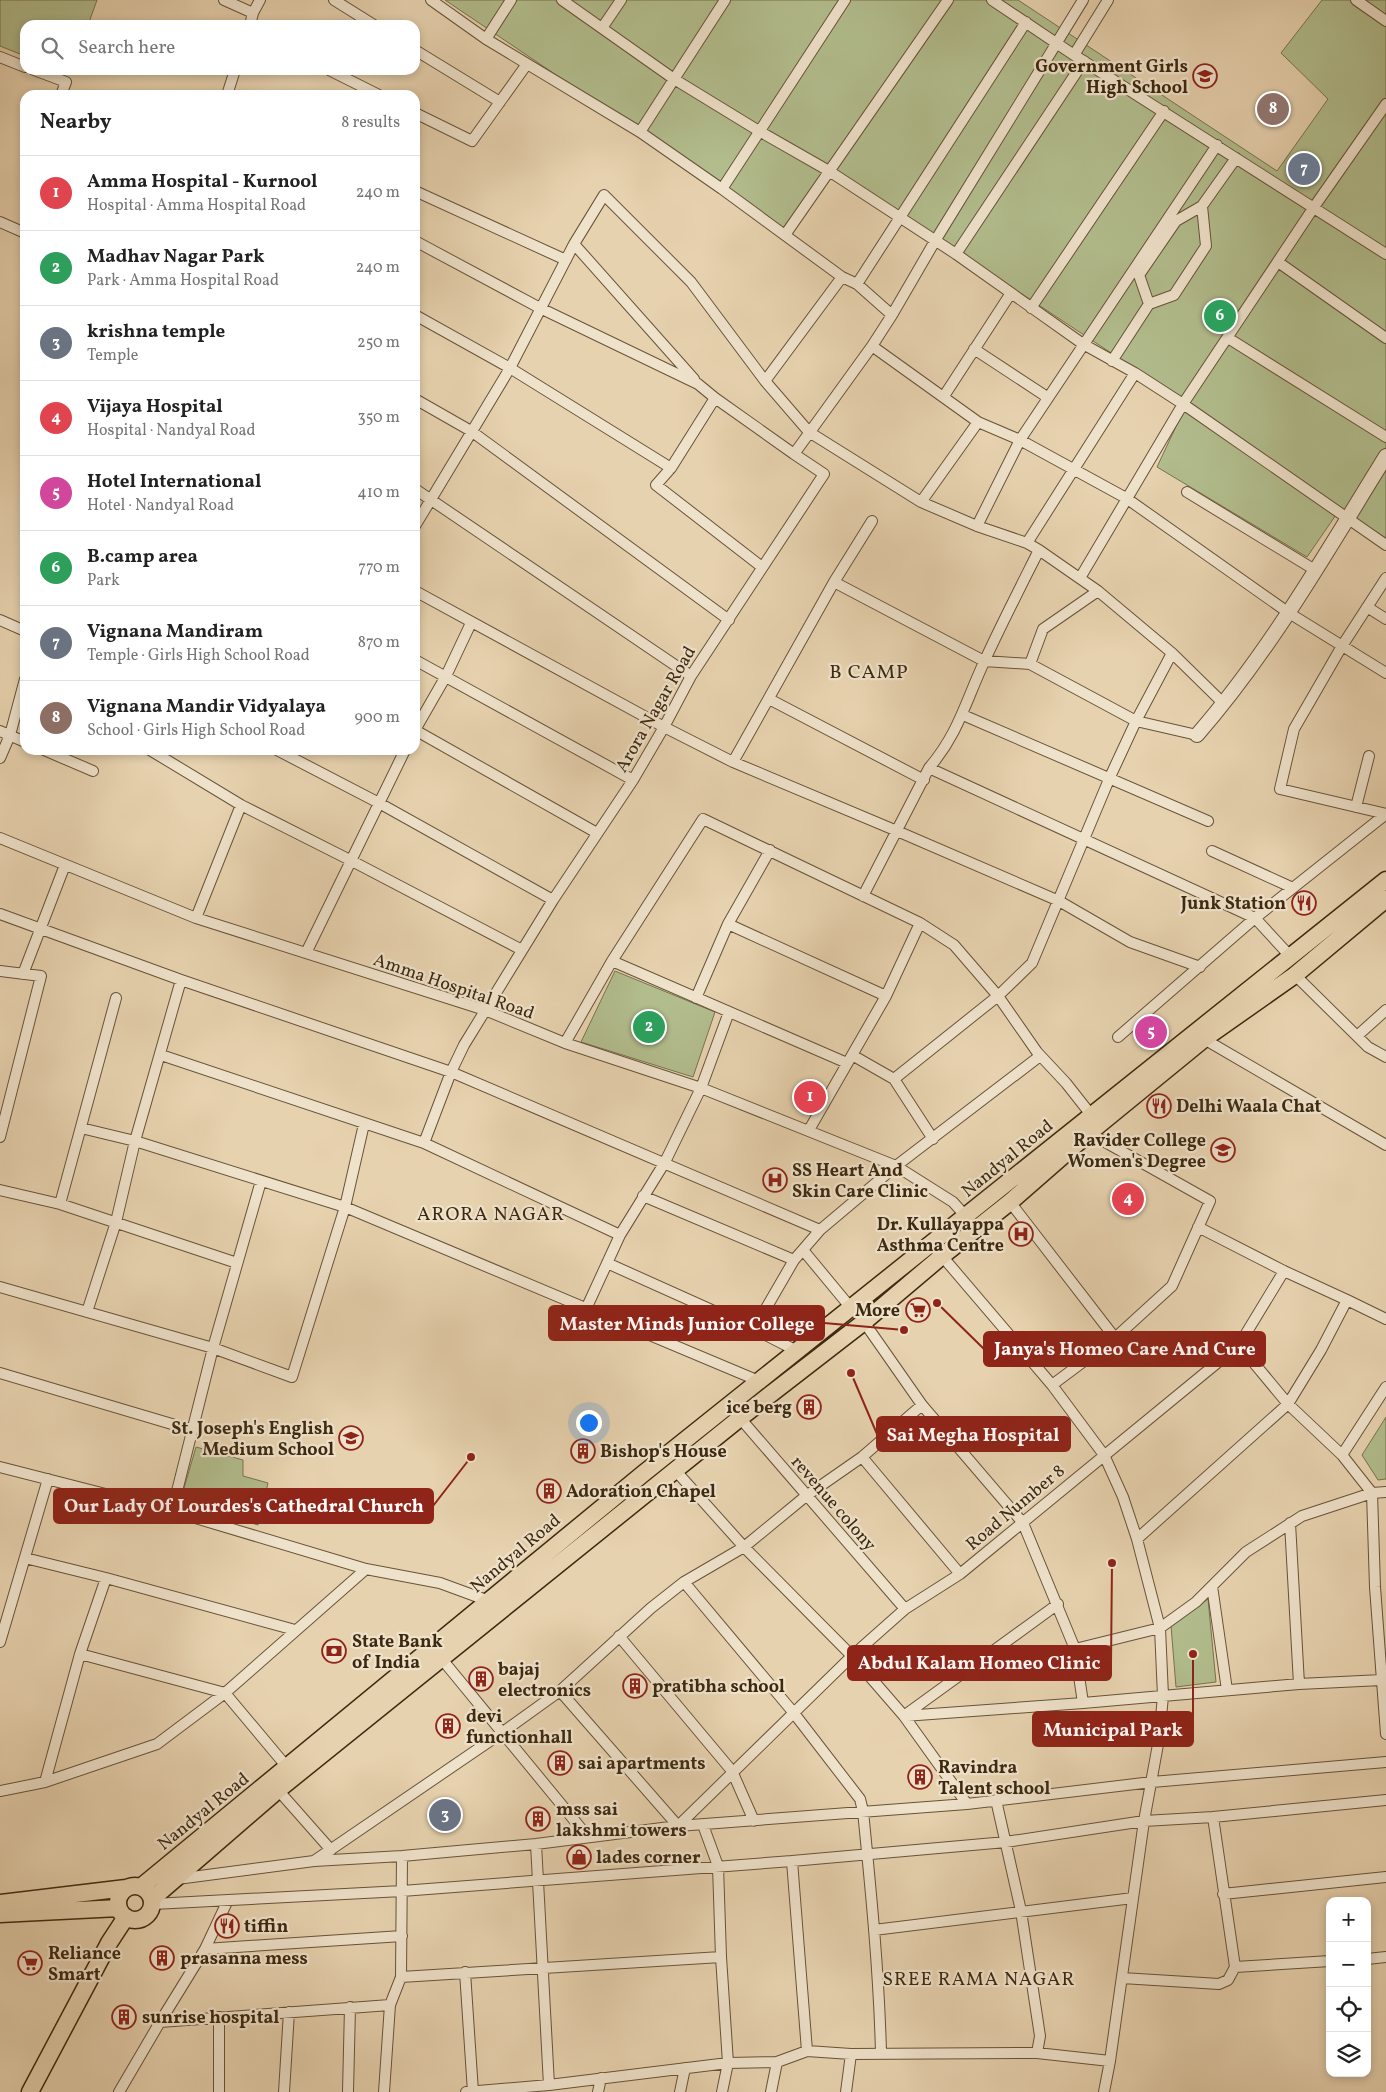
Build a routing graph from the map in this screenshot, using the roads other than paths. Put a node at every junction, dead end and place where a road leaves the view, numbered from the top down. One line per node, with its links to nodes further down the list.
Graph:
1 (224, 0): 15 (street)
2 (260, 0): 15 (street)
3 (334, 0): 17 (street)
4 (431, 0): 21 (street)
5 (511, 0): 21 (street)
6 (562, 0): 20 (street)
7 (621, 0): 20 (street)
8 (726, 0): 32 (street)
9 (845, 0): 40 (street)
10 (948, 0): 44 (street)
11 (992, 0): 19 (street)
12 (1083, 0): 22 (street)
13 (1108, 0): 24 (street)
14 (1356, 0): 18 (street)
15 (253, 13): 16 (street)
16 (251, 20)
17 (366, 20)
18 (1386, 21)
19 (1026, 22): 22 (street); 49 (street)
20 (602, 28): 32 (street)
21 (486, 39): 27 (street)
22 (1056, 42): 24 (street); 53 (street)
23 (420, 53): 36 (street)
24 (1074, 55): 26 (street)
25 (0, 57): 28 (street)
26 (1084, 61): 38 (street); 56 (street)
27 (526, 64): 36 (street); 41 (street)
28 (20, 65)
29 (47, 75): 33 (street)
30 (234, 75): 34 (street)
31 (339, 75): 35 (street)
32 (674, 79): 40 (street); 41 (street)
33 (63, 90)
34 (229, 90)
35 (369, 90)
36 (500, 102): 39 (street)
37 (1386, 104): 48 (street)
38 (1164, 111): 42 (street); 65 (street)
39 (420, 115)
40 (759, 131): 44 (street); 45 (street)
41 (640, 132): 45 (street)
42 (1217, 145): 43 (street); 70 (street)
43 (1236, 158): 47 (street); 48 (street)
44 (829, 171): 49 (street); 52 (street)
45 (722, 189): 52 (street)
46 (420, 193): 58 (street)
47 (1202, 206): 63 (street); 63 (street)
48 (1314, 207): 57 (street); 59 (street)
49 (900, 217): 53 (street); 61 (street)
50 (0, 222): 51 (street)
51 (20, 231)
52 (785, 235): 60 (street)
53 (935, 241): 56 (street); 66 (street)
54 (420, 244): 64 (street)
55 (574, 244): 58 (street); 76 (street); 77 (street)
56 (956, 254): 62 (street)
57 (1386, 254)
58 (566, 260): 64 (street)
59 (1278, 262): 68 (street); 69 (street)
60 (842, 277): 61 (street); 76 (street)
61 (857, 284): 66 (street)
62 (1011, 293): 65 (street); 72 (street)
63 (1149, 304): 73 (street)
64 (540, 308): 74 (street); 77 (street)
65 (1031, 308): 70 (street)
66 (892, 315): 71 (street)
67 (420, 318): 74 (street)
68 (1228, 338): 82 (street); 86 (street)
69 (1386, 338)
70 (1083, 344): 73 (street); 79 (street)
71 (872, 346): 78 (street); 85 (street)
72 (974, 350): 78 (street); 79 (street)
73 (1112, 361): 75 (street)
74 (510, 368): 84 (street); 90 (street)
75 (1135, 373): 82 (street); 91 (street)
76 (765, 381): 85 (street)
77 (698, 384): 80 (street)
78 (944, 396): 83 (street)
79 (1047, 397): 87 (street)
80 (715, 398): 88 (street); 90 (street)
81 (420, 402): 84 (street)
82 (1183, 404): 95 (street); 98 (street)
83 (978, 422): 87 (street); 96 (street)
84 (471, 431): 94 (street); 115 (street)
85 (810, 432): 88 (street); 96 (street)
86 (1386, 437)
87 (1020, 440): 91 (street); 100 (street)
88 (794, 454): 104 (street, Arora Nagar Road)
89 (1386, 456): 98 (street)
90 (671, 468): 104 (street)
91 (1073, 471): 95 (street); 101 (street)
92 (420, 492): 94 (street)
93 (1187, 492): 105 (street)
94 (431, 498): 97 (street); 125 (street)
95 (1126, 498): 106 (street); 112 (street)
96 (921, 502): 100 (street)
97 (420, 517)
98 (1347, 519): 102 (street); 105 (street)
99 (872, 520): 108 (street)
100 (977, 526): 101 (street)
101 (1027, 543): 103 (street)
102 (1386, 545)
103 (1039, 550): 106 (street); 120 (street)
104 (762, 568): 115 (street, Arora Nagar Road)
105 (1315, 570): 112 (street)
106 (1080, 578): 109 (street)
107 (1386, 578): 111 (street)
108 (834, 582): 120 (street); 127 (street)
109 (1098, 591): 119 (street); 122 (street)
110 (420, 594): 116 (street)
111 (1367, 607): 113 (street); 118 (street)
112 (1289, 613): 118 (street); 128 (street)
113 (1386, 619)
114 (0, 620): 117 (street)
115 (729, 620): 125 (street, Arora Nagar Road)
116 (471, 622): 124 (street); 132 (street)
117 (20, 629)
118 (1342, 646): 123 (street); 151 (street)
119 (1172, 653): 128 (street); 131 (street)
120 (984, 661): 122 (street); 129 (street)
121 (420, 663): 124 (street)
122 (1030, 664): 131 (street)
123 (1386, 673)
124 (446, 676): 130 (street); 147 (street)
125 (691, 676): 132 (street, Arora Nagar Road)
126 (20, 692): 133 (street)
127 (769, 699): 143 (street); 148 (street)
128 (1224, 704): 135 (street)
129 (963, 715): 144 (street); 146 (street)
130 (420, 721)
131 (1136, 721): 135 (street); 146 (street)
132 (664, 727): 143 (street); 147 (street, Arora Nagar Road)
133 (5, 733): 136 (street); 142 (street)
134 (420, 733): 155 (street)
135 (1198, 735)
136 (20, 740)
137 (55, 755): 145 (street)
138 (166, 755): 150 (street)
139 (286, 755): 149 (street)
140 (403, 755): 149 (street)
141 (1369, 756): 151 (street)
142 (0, 758)
143 (733, 762): 154 (street)
144 (929, 768): 148 (street); 157 (street)
145 (92, 771)
146 (1110, 777): 153 (street); 157 (street)
147 (633, 780): 155 (street, Arora Nagar Road)
148 (924, 780): 154 (street)
149 (379, 804): 160 (street); 166 (street)
150 (241, 805): 160 (street); 169 (street)
151 (1356, 807): 152 (street)
152 (1386, 814): 163 (street)
153 (1208, 821)
154 (897, 831): 164 (street); 167 (street)
155 (597, 833): 166 (street, Arora Nagar Road)
156 (0, 838): 161 (street, Amma Hospital Road)
157 (1085, 839): 167 (street); 170 (street)
158 (770, 850): 164 (street); 172 (street); 177 (street)
159 (1212, 851): 163 (street)
160 (350, 860): 174 (street); 175 (street)
161 (65, 865): 169 (street, Amma Hospital Road); 173 (street)
162 (1386, 880): 176 (main road, Nandyal Road)
163 (1293, 888): 170 (street)
164 (863, 896): 171 (street)
165 (1386, 899): 181 (main road, Nandyal Road)
166 (553, 900): 174 (street, Arora Nagar Road)
167 (1059, 901): 178 (street); 184 (street)
168 (0, 914): 173 (street)
169 (196, 918): 175 (street, Amma Hospital Road)
170 (1255, 918): 176 (street); 178 (street)
171 (920, 923): 183 (street); 184 (street)
172 (728, 924): 183 (street); 186 (street)
173 (39, 930): 180 (street); 182 (street)
174 (522, 950): 187 (street, Arora Nagar Road)
175 (306, 953): 187 (street, Amma Hospital Road)
176 (1290, 956): 201 (main road, Nandyal Road)
177 (612, 961): 186 (street); 193 (street)
178 (1200, 967): 191 (street)
179 (0, 971): 180 (street)
180 (23, 974): 202 (street)
181 (1296, 975): 190 (street); 192 (main road, Nandyal Road)
182 (180, 980): 194 (street); 198 (street)
183 (886, 996): 197 (street)
184 (998, 996): 195 (street); 199 (street)
185 (116, 998): 204 (street)
186 (696, 998): 189 (street)
187 (485, 1010): 193 (street, Amma Hospital Road); 198 (street, Arora Nagar Road)
188 (1386, 1010): 190 (street)
189 (729, 1012): 197 (street); 200 (street)
190 (1357, 1036): 196 (street)
191 (1118, 1037)
192 (1204, 1040): 206 (main road, Nandyal Road); 211 (street)
193 (565, 1043): 200 (street, Amma Hospital Road)
194 (160, 1055): 203 (street); 209 (street)
195 (1040, 1056): 201 (street); 208 (street)
196 (1386, 1057)
197 (849, 1059): 199 (street); 205 (street)
198 (451, 1072): 210 (street, Arora Nagar Road); 212 (street)
199 (894, 1079): 208 (street)
200 (702, 1088): 205 (street, Amma Hospital Road); 212 (street)
201 (1092, 1116): 220 (main road, Nandyal Road)
202 (2, 1120): 207 (street)
203 (364, 1124): 210 (street); 219 (street)
204 (82, 1128): 209 (street); 218 (street)
205 (809, 1130): 213 (street, Amma Hospital Road)
206 (1089, 1132): 217 (main road, Nandyal Road); 222 (street)
207 (0, 1137)
208 (933, 1139): 213 (street)
209 (135, 1141): 214 (street); 221 (street)
210 (424, 1143): 225 (street)
211 (1386, 1145)
212 (665, 1162): 216 (street); 223 (street)
213 (896, 1166): 220 (street); 223 (street)
214 (261, 1180): 219 (street); 229 (street)
215 (0, 1190): 218 (street)
216 (643, 1196): 225 (street); 228 (street)
217 (1010, 1202): 224 (main road, Nandyal Road); 240 (street)
218 (60, 1204): 221 (street)
219 (345, 1207): 235 (street); 242 (street)
220 (966, 1216): 224 (street); 234 (main road, Nandyal Road)
221 (116, 1222): 229 (street); 236 (street)
222 (1198, 1227): 231 (street); 240 (street)
223 (820, 1230): 226 (street)
224 (976, 1230): 227 (main road, Nandyal Road)
225 (620, 1234): 230 (street)
226 (803, 1250): 228 (street); 234 (street)
227 (942, 1256): 238 (main road, Nandyal Road); 246 (street)
228 (794, 1260): 239 (street)
229 (238, 1263): 242 (street)
230 (606, 1263): 235 (street); 239 (street)
231 (1284, 1271): 233 (street); 241 (street, Road Number 8)
232 (0, 1287): 236 (street)
233 (1347, 1300): 237 (street); 248 (street)
234 (851, 1308): 243 (main road, Nandyal Road)
235 (586, 1309): 245 (street)
236 (88, 1312): 242 (street)
237 (1386, 1319)
238 (864, 1322): 249 (street); 250 (main road, Nandyal Road)
239 (754, 1329): 243 (street)
240 (1115, 1338): 246 (street)
241 (1239, 1345): 248 (street); 252 (street, Road Number 8)
242 (213, 1348): 251 (street)
243 (797, 1351): 245 (main road, Nandyal Road)
244 (0, 1373): 251 (street)
245 (759, 1381): 272 (main road, Nandyal Road)
246 (1052, 1385): 252 (street)
247 (1386, 1387): 253 (street)
248 (1288, 1404): 253 (street); 264 (street)
249 (922, 1405): 254 (street); 262 (street)
250 (740, 1418): 256 (main road, Nandyal Road); 260 (street, revenue colony)
251 (192, 1430): 261 (street)
252 (1104, 1454): 262 (street, Road Number 8); 264 (street)
253 (1342, 1454): 259 (street)
254 (862, 1458): 260 (street); 268 (street)
255 (0, 1467): 257 (street)
256 (675, 1470): 265 (street); 282 (main road, Nandyal Road)
257 (48, 1479): 261 (street); 266 (street)
258 (1386, 1492): 259 (street)
259 (1372, 1493): 263 (street); 283 (street)
260 (806, 1496): 265 (street); 274 (street, revenue colony)
261 (172, 1511): 267 (street)
262 (1023, 1523): 268 (street, Road Number 8); 273 (street)
263 (1290, 1524): 271 (street); 284 (street)
264 (1138, 1539): 275 (street)
265 (744, 1547): 270 (street); 281 (street)
266 (25, 1558): 269 (street); 278 (street)
267 (366, 1569): 272 (street); 276 (street)
268 (960, 1574): 274 (street, Road Number 8)
269 (106, 1578): 276 (street); 280 (street)
270 (684, 1582): 277 (street); 290 (street)
271 (1212, 1586): 275 (street); 285 (street)
272 (489, 1601): 295 (main road, Nandyal Road)
273 (1058, 1604): 279 (street); 291 (street)
274 (906, 1609): 281 (street, Road Number 8)
275 (1160, 1628): 279 (street); 288 (street)
276 (295, 1630): 287 (street)
277 (619, 1636): 286 (street); 296 (street)
278 (0, 1642)
279 (1075, 1649): 289 (street)
280 (80, 1654): 287 (street); 297 (street)
281 (852, 1656): 290 (street, Road Number 8); 291 (street)
282 (441, 1658): 292 (street); 299 (main road, Nandyal Road)
283 (1382, 1680): 284 (street); 293 (street)
284 (1299, 1684): 285 (street)
285 (1226, 1690): 288 (street)
286 (560, 1691): 292 (street); 309 (street)
287 (225, 1693): 295 (street); 297 (street)
288 (1164, 1696): 289 (street); 298 (street)
289 (1083, 1703): 291 (street)
290 (793, 1712): 296 (street, Road Number 8); 304 (street)
291 (904, 1716): 303 (street)
292 (503, 1732): 310 (street); 313 (street)
293 (1386, 1734)
294 (1386, 1762): 298 (street)
295 (287, 1767): 323 (main road, Nandyal Road)
296 (732, 1771): 306 (street); 309 (street, Road Number 8)
297 (45, 1782): 300 (street)
298 (1152, 1782): 301 (street); 307 (street)
299 (278, 1790): 313 (street); 320 (main road, Nandyal Road)
300 (0, 1791)
301 (996, 1800): 303 (street); 311 (street)
302 (1386, 1800): 305 (street)
303 (967, 1804): 304 (street)
304 (863, 1811): 306 (street); 314 (street)
305 (1213, 1816): 307 (street); 324 (street)
306 (754, 1821): 308 (street)
307 (1144, 1821): 311 (street); 325 (street)
308 (703, 1825): 309 (street); 318 (street)
309 (678, 1826): 310 (street)
310 (588, 1837): 312 (street)
311 (1006, 1842): 314 (street); 328 (street)
312 (536, 1844): 315 (street); 321 (street)
313 (331, 1850): 316 (street)
314 (867, 1854): 317 (street); 331 (street)
315 (402, 1856): 316 (street); 322 (street)
316 (314, 1861): 320 (street)
317 (792, 1861): 318 (street); 348 (street)
318 (718, 1866): 321 (street); 334 (street)
319 (1386, 1877): 324 (street)
320 (176, 1880): 323 (main road, Nandyal Road)
321 (537, 1880): 322 (street); 339 (street)
322 (402, 1891): 326 (street); 332 (street)
323 (143, 1894): 326 (street); 327 (main road); 329 (main road); 329 (main road)
324 (1223, 1894): 338 (street)
325 (1133, 1898): 328 (street); 342 (street)
326 (228, 1900): 333 (street)
327 (0, 1903)
328 (1021, 1911): 331 (street); 350 (street)
329 (123, 1913): 330 (main road); 358 (main road)
330 (0, 1914)
331 (874, 1930): 349 (street)
332 (402, 1936): 333 (street); 341 (street)
333 (205, 1949): 347 (street)
334 (722, 1957): 339 (street); 354 (street)
335 (1386, 1958): 336 (street)
336 (1371, 1959)
337 (1326, 1961): 338 (street)
338 (1235, 1967): 342 (street)
339 (541, 1968): 340 (street); 357 (street)
340 (465, 1972): 341 (street); 365 (street)
341 (401, 1977): 343 (street)
342 (1122, 1978): 352 (street)
343 (390, 2005): 344 (street); 363 (street)
344 (350, 2007): 345 (street); 362 (street)
345 (288, 2012): 346 (street); 361 (street)
346 (219, 2017): 347 (street); 360 (street)
347 (160, 2022): 359 (street)
348 (807, 2051): 351 (street); 353 (street)
349 (881, 2053): 350 (street); 351 (street)
350 (1038, 2053): 352 (street)
351 (851, 2054): 370 (street)
352 (1110, 2061): 371 (street)
353 (777, 2062): 354 (street); 369 (street)
354 (728, 2063): 355 (street); 368 (street)
355 (685, 2068): 356 (street); 367 (street)
356 (601, 2078): 357 (street); 366 (street)
357 (549, 2085): 365 (street)
358 (30, 2092)
359 (119, 2092)
360 (219, 2092)
361 (284, 2092)
362 (348, 2092)
363 (384, 2092)
364 (466, 2092): 365 (street)
365 (473, 2092)
366 (598, 2092)
367 (680, 2092)
368 (722, 2092)
369 (771, 2092)
370 (846, 2092)
371 (1104, 2092)

